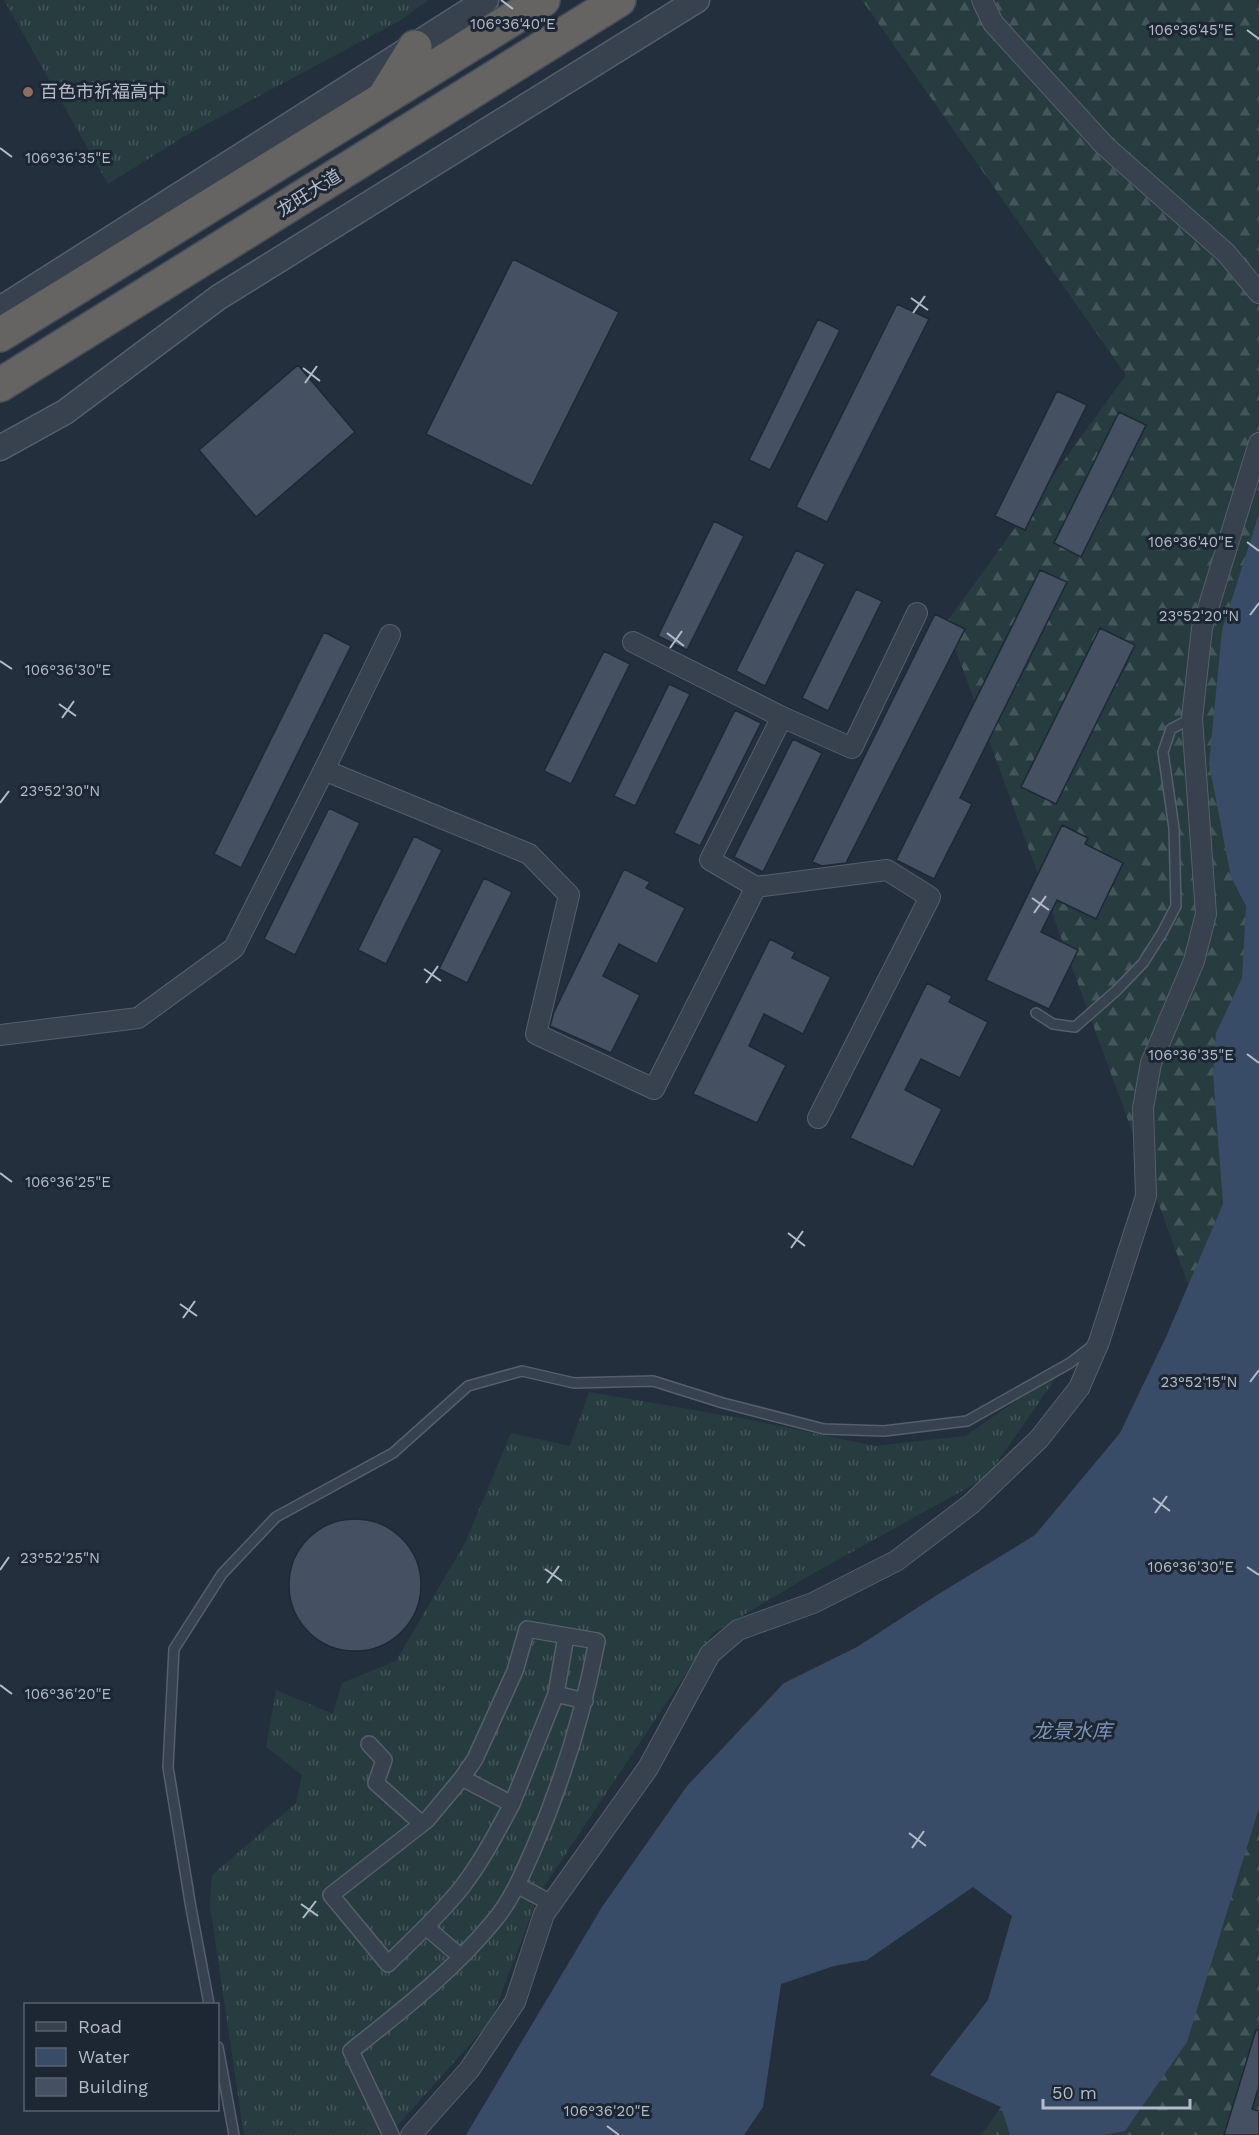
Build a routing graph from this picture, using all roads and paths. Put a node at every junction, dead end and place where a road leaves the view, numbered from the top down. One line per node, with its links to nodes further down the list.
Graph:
1 (486, 0): 6 (street)
2 (543, 0): 7 (highway)
3 (619, 0): 11 (highway, 龙旺大道)
4 (697, 0): 13 (street)
5 (982, 0): 8 (street)
6 (414, 47): 7 (highway); 9 (street)
7 (384, 98): 10 (highway)
8 (1259, 293)
9 (0, 309)
10 (0, 335)
11 (0, 385)
12 (1259, 443): 18 (street)
13 (0, 448)
14 (917, 613): 17 (street)
15 (390, 635): 19 (street)
16 (633, 642): 17 (street)
17 (782, 717): 20 (street)
18 (1192, 718): 21 (lane); 24 (street)
19 (324, 770): 20 (street); 22 (street)
20 (756, 887): 23 (street)
21 (1036, 1012)
22 (0, 1035)
23 (818, 1118)
24 (1099, 1342): 33 (street); 36 (lane)
25 (566, 1635): 26 (street); 27 (street); 29 (street)
26 (556, 1694): 27 (street); 30 (street)
27 (585, 1701): 32 (street)
28 (369, 1744): 31 (street)
29 (462, 1778): 30 (street); 31 (street)
30 (512, 1804): 34 (street)
31 (422, 1824): 34 (street)
32 (517, 1885): 33 (street); 35 (street)
33 (551, 1903): 40 (street)
34 (426, 1927): 35 (street)
35 (461, 1957): 39 (street)
36 (210, 2003)
37 (219, 2052): 38 (lane)
38 (234, 2135)
39 (391, 2135)
40 (411, 2135)

